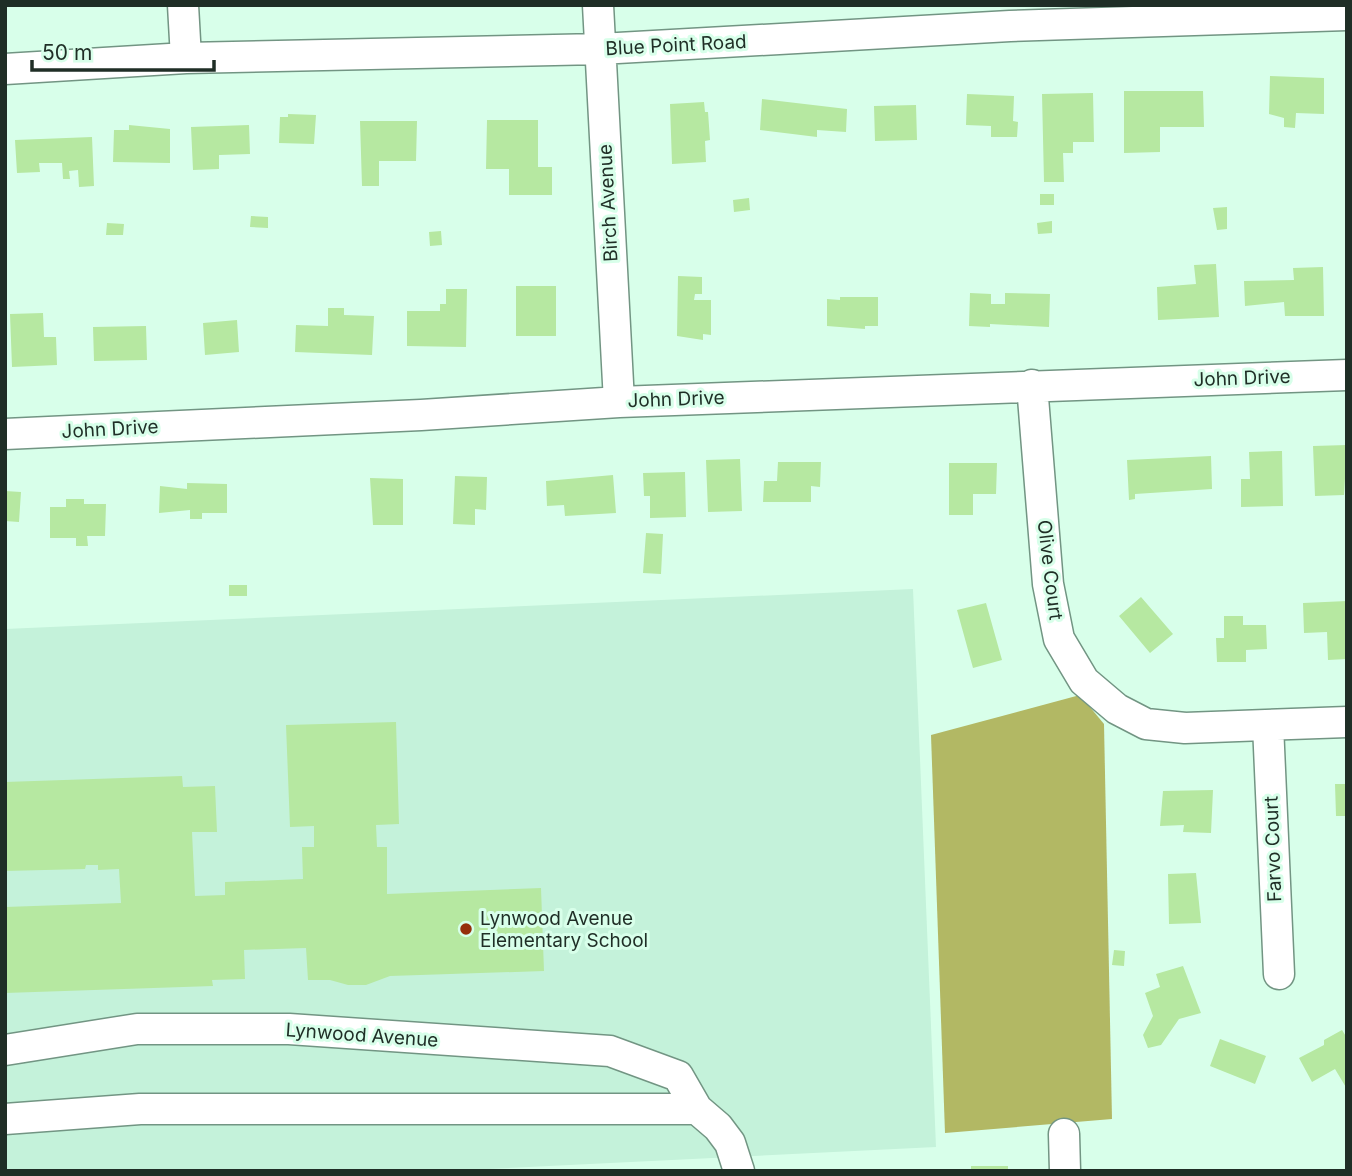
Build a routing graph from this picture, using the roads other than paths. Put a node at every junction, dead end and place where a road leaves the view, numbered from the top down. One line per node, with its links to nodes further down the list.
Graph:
1 (183, 5): 6 (street)
2 (598, 5): 5 (street, Birch Avenue)
3 (1347, 15): 4 (street, Blue Point Road)
4 (1010, 16): 5 (street, Blue Point Road)
5 (600, 49): 6 (street, Blue Point Road); 10 (street, Birch Avenue)
6 (186, 58): 7 (street, Blue Point Road)
7 (5, 69)
8 (1347, 375): 9 (street, John Drive)
9 (1032, 385): 10 (street, John Drive); 13 (street, Olive Court)
10 (619, 402): 11 (street, John Drive)
11 (5, 434)
12 (1347, 722): 13 (street, Olive Court)
13 (1268, 725): 14 (street, Farvo Court)
14 (1279, 974)
15 (5, 1050): 16 (street, Lynwood Avenue)
16 (697, 1109): 17 (street); 19 (street, Lynwood Avenue)
17 (5, 1119)
18 (1064, 1135): 20 (street)
19 (736, 1163)
20 (1065, 1171)

